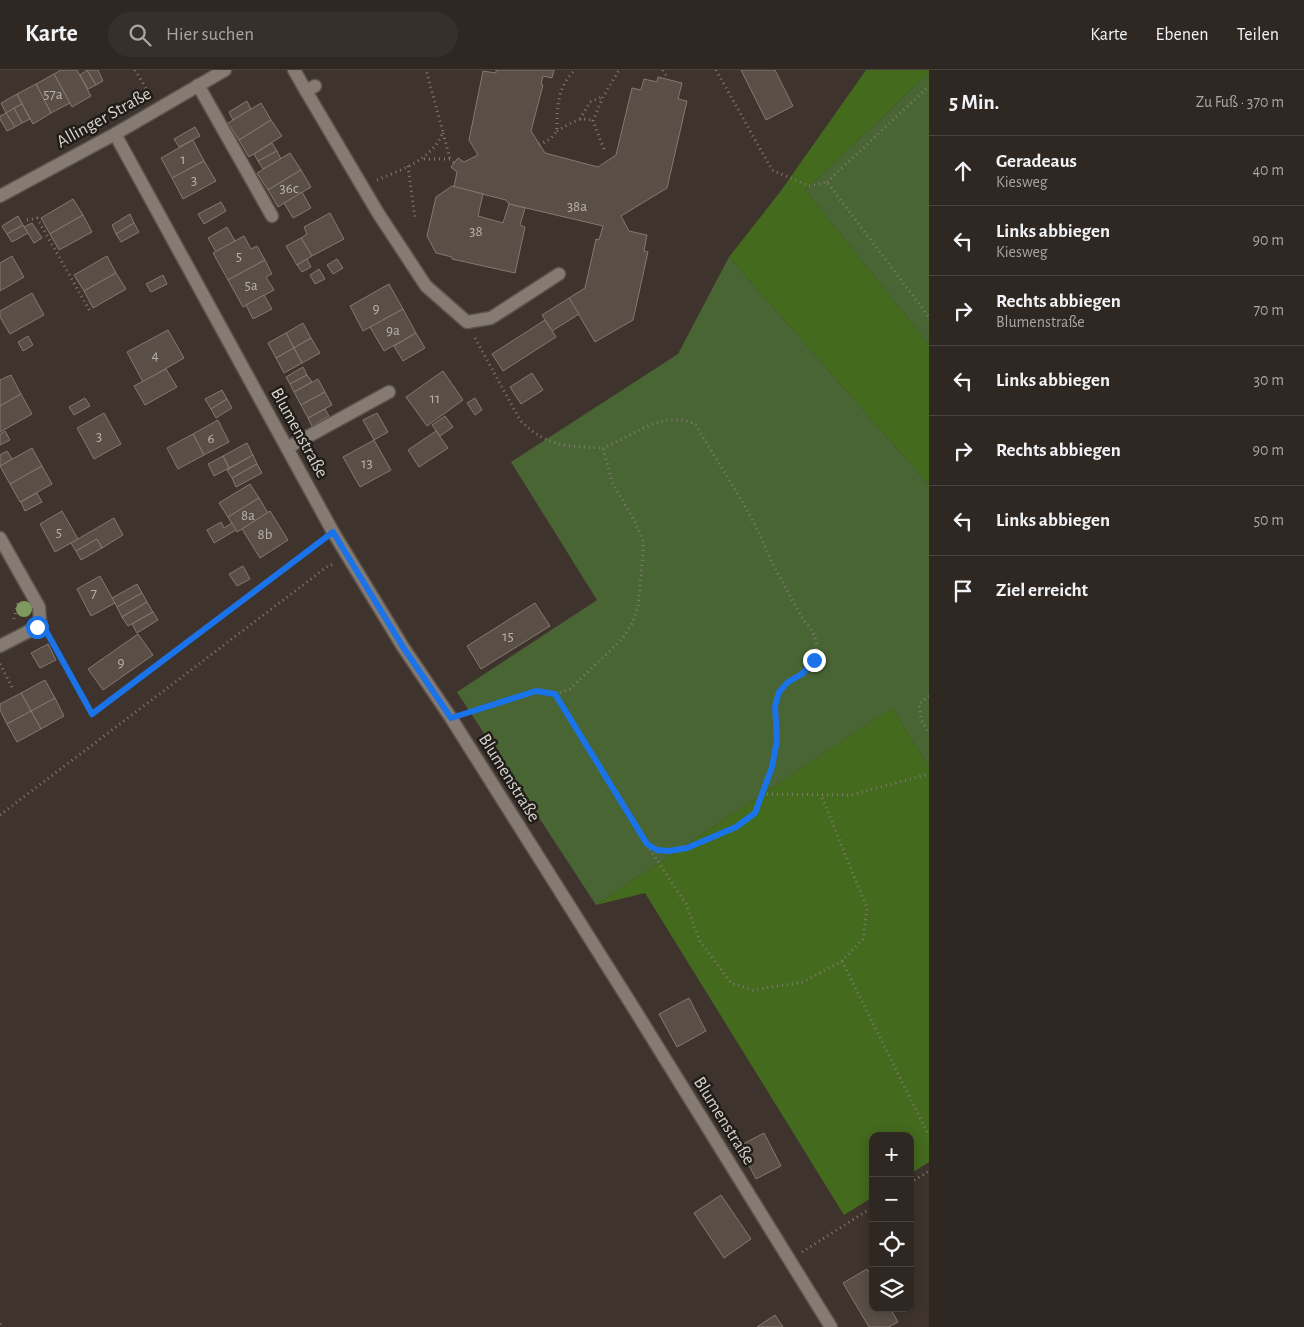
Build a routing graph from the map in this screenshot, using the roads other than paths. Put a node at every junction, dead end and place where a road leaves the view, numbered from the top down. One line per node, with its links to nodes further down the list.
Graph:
1 (224, 70): 3 (street, Allinger Straße)
2 (294, 70): 7 (street)
3 (198, 85): 4 (street, Allinger Straße); 6 (street)
4 (115, 134): 5 (street, Allinger Straße); 9 (street, Blumenstraße)
5 (0, 196)
6 (272, 216)
7 (559, 274)
8 (389, 392): 9 (street)
9 (288, 448): 12 (street, Blumenstraße)
10 (0, 538): 11 (street)
11 (0, 646)
12 (831, 1327)

